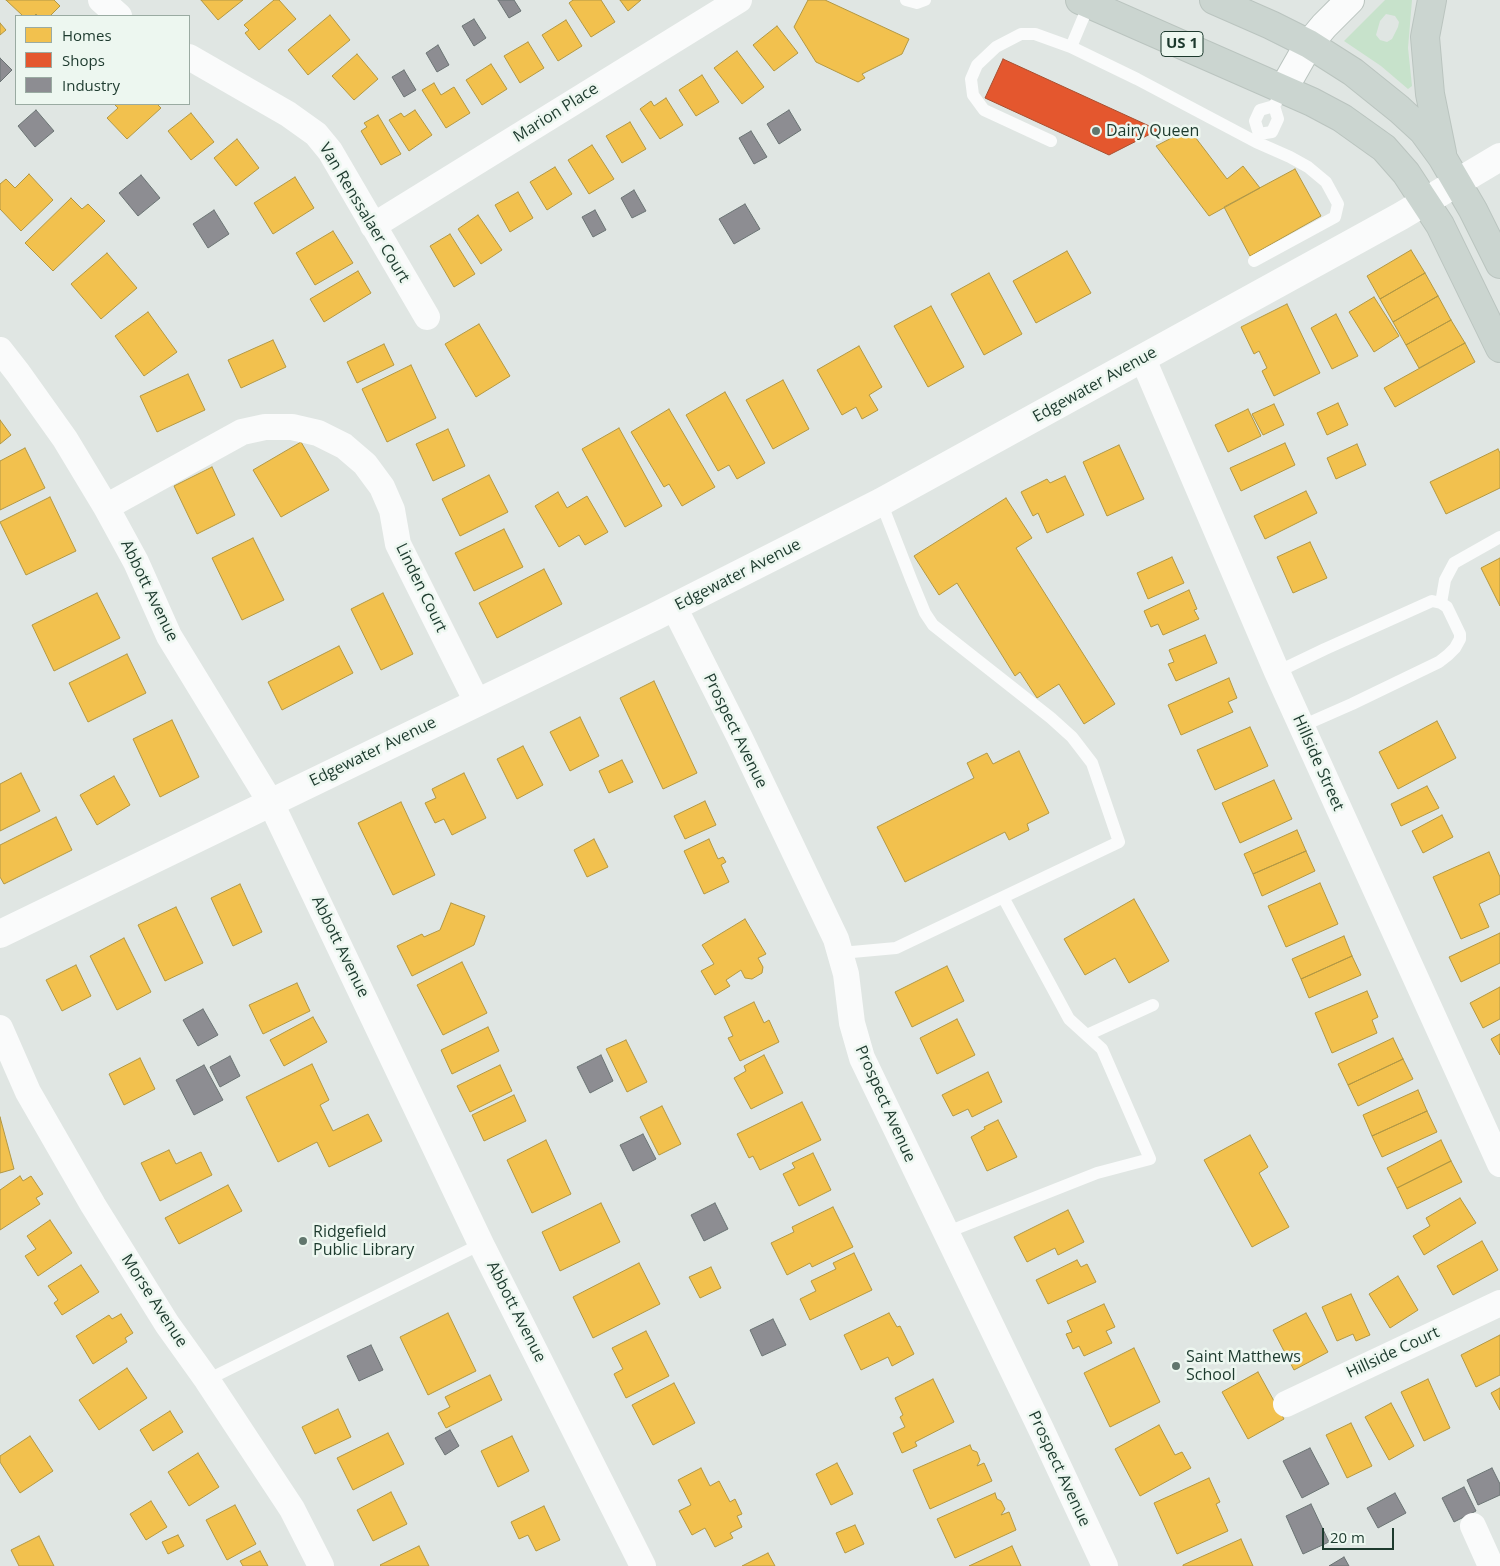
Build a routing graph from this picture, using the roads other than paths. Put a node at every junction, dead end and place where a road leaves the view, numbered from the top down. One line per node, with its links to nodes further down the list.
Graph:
1 (101, 0): 9 (street)
2 (739, 0): 20 (street, Marion Place)
3 (906, 0): 4 (lane)
4 (925, 0)
5 (1214, 0): 10 (main road)
6 (1350, 0): 10 (street)
7 (1432, 0): 16 (main road)
8 (1084, 2): 11 (lane); 13 (main road, US 1)
9 (118, 15)
10 (1309, 44): 13 (street); 16 (main road)
11 (1071, 47): 14 (lane); 15 (lane)
12 (190, 58): 20 (street, Van Renssalaer Court)
13 (1279, 97): 14 (lane); 14 (lane); 19 (main road, US 1)
14 (1258, 138): 21 (lane)
15 (1051, 141)
16 (1442, 157): 18 (main road)
17 (1500, 157): 18 (street, Edgewater Avenue)
18 (1458, 183): 19 (street, Edgewater Avenue); 22 (main road)
19 (1426, 202): 24 (main road, US 1); 26 (street, Edgewater Avenue)
20 (373, 226): 23 (street, Van Renssalaer Court)
21 (1254, 261)
22 (1500, 264)
23 (427, 317)
24 (1500, 348)
25 (0, 350): 28 (street, Abbott Avenue)
26 (1143, 359): 27 (street, Edgewater Avenue); 32 (street, Hillside Street)
27 (882, 502): 31 (street, Edgewater Avenue); 36 (lane)
28 (106, 507): 33 (street, Linden Court); 35 (street, Abbott Avenue)
29 (1500, 537): 30 (lane)
30 (1442, 597): 32 (lane); 34 (lane)
31 (674, 607): 33 (street, Edgewater Avenue); 38 (street, Prospect Avenue)
32 (1277, 672): 34 (street, Hillside Street)
33 (477, 702): 35 (street, Edgewater Avenue)
34 (1302, 726): 42 (street, Hillside Street)
35 (271, 802): 37 (street, Edgewater Avenue); 44 (street, Abbott Avenue)
36 (1003, 897): 38 (lane); 41 (lane)
37 (0, 934)
38 (841, 953): 43 (street, Prospect Avenue)
39 (1153, 1005): 41 (lane)
40 (0, 1028): 46 (street, Morse Avenue)
41 (1087, 1035): 43 (lane)
42 (1500, 1164)
43 (945, 1233): 51 (street, Prospect Avenue)
44 (482, 1244): 46 (lane); 50 (street, Abbott Avenue)
45 (1500, 1303): 47 (street, Hillside Court)
46 (207, 1380): 49 (street, Morse Avenue)
47 (1286, 1404)
48 (1473, 1526): 52 (street)
49 (321, 1566)
50 (643, 1566)
51 (1105, 1566)
52 (1491, 1566)

